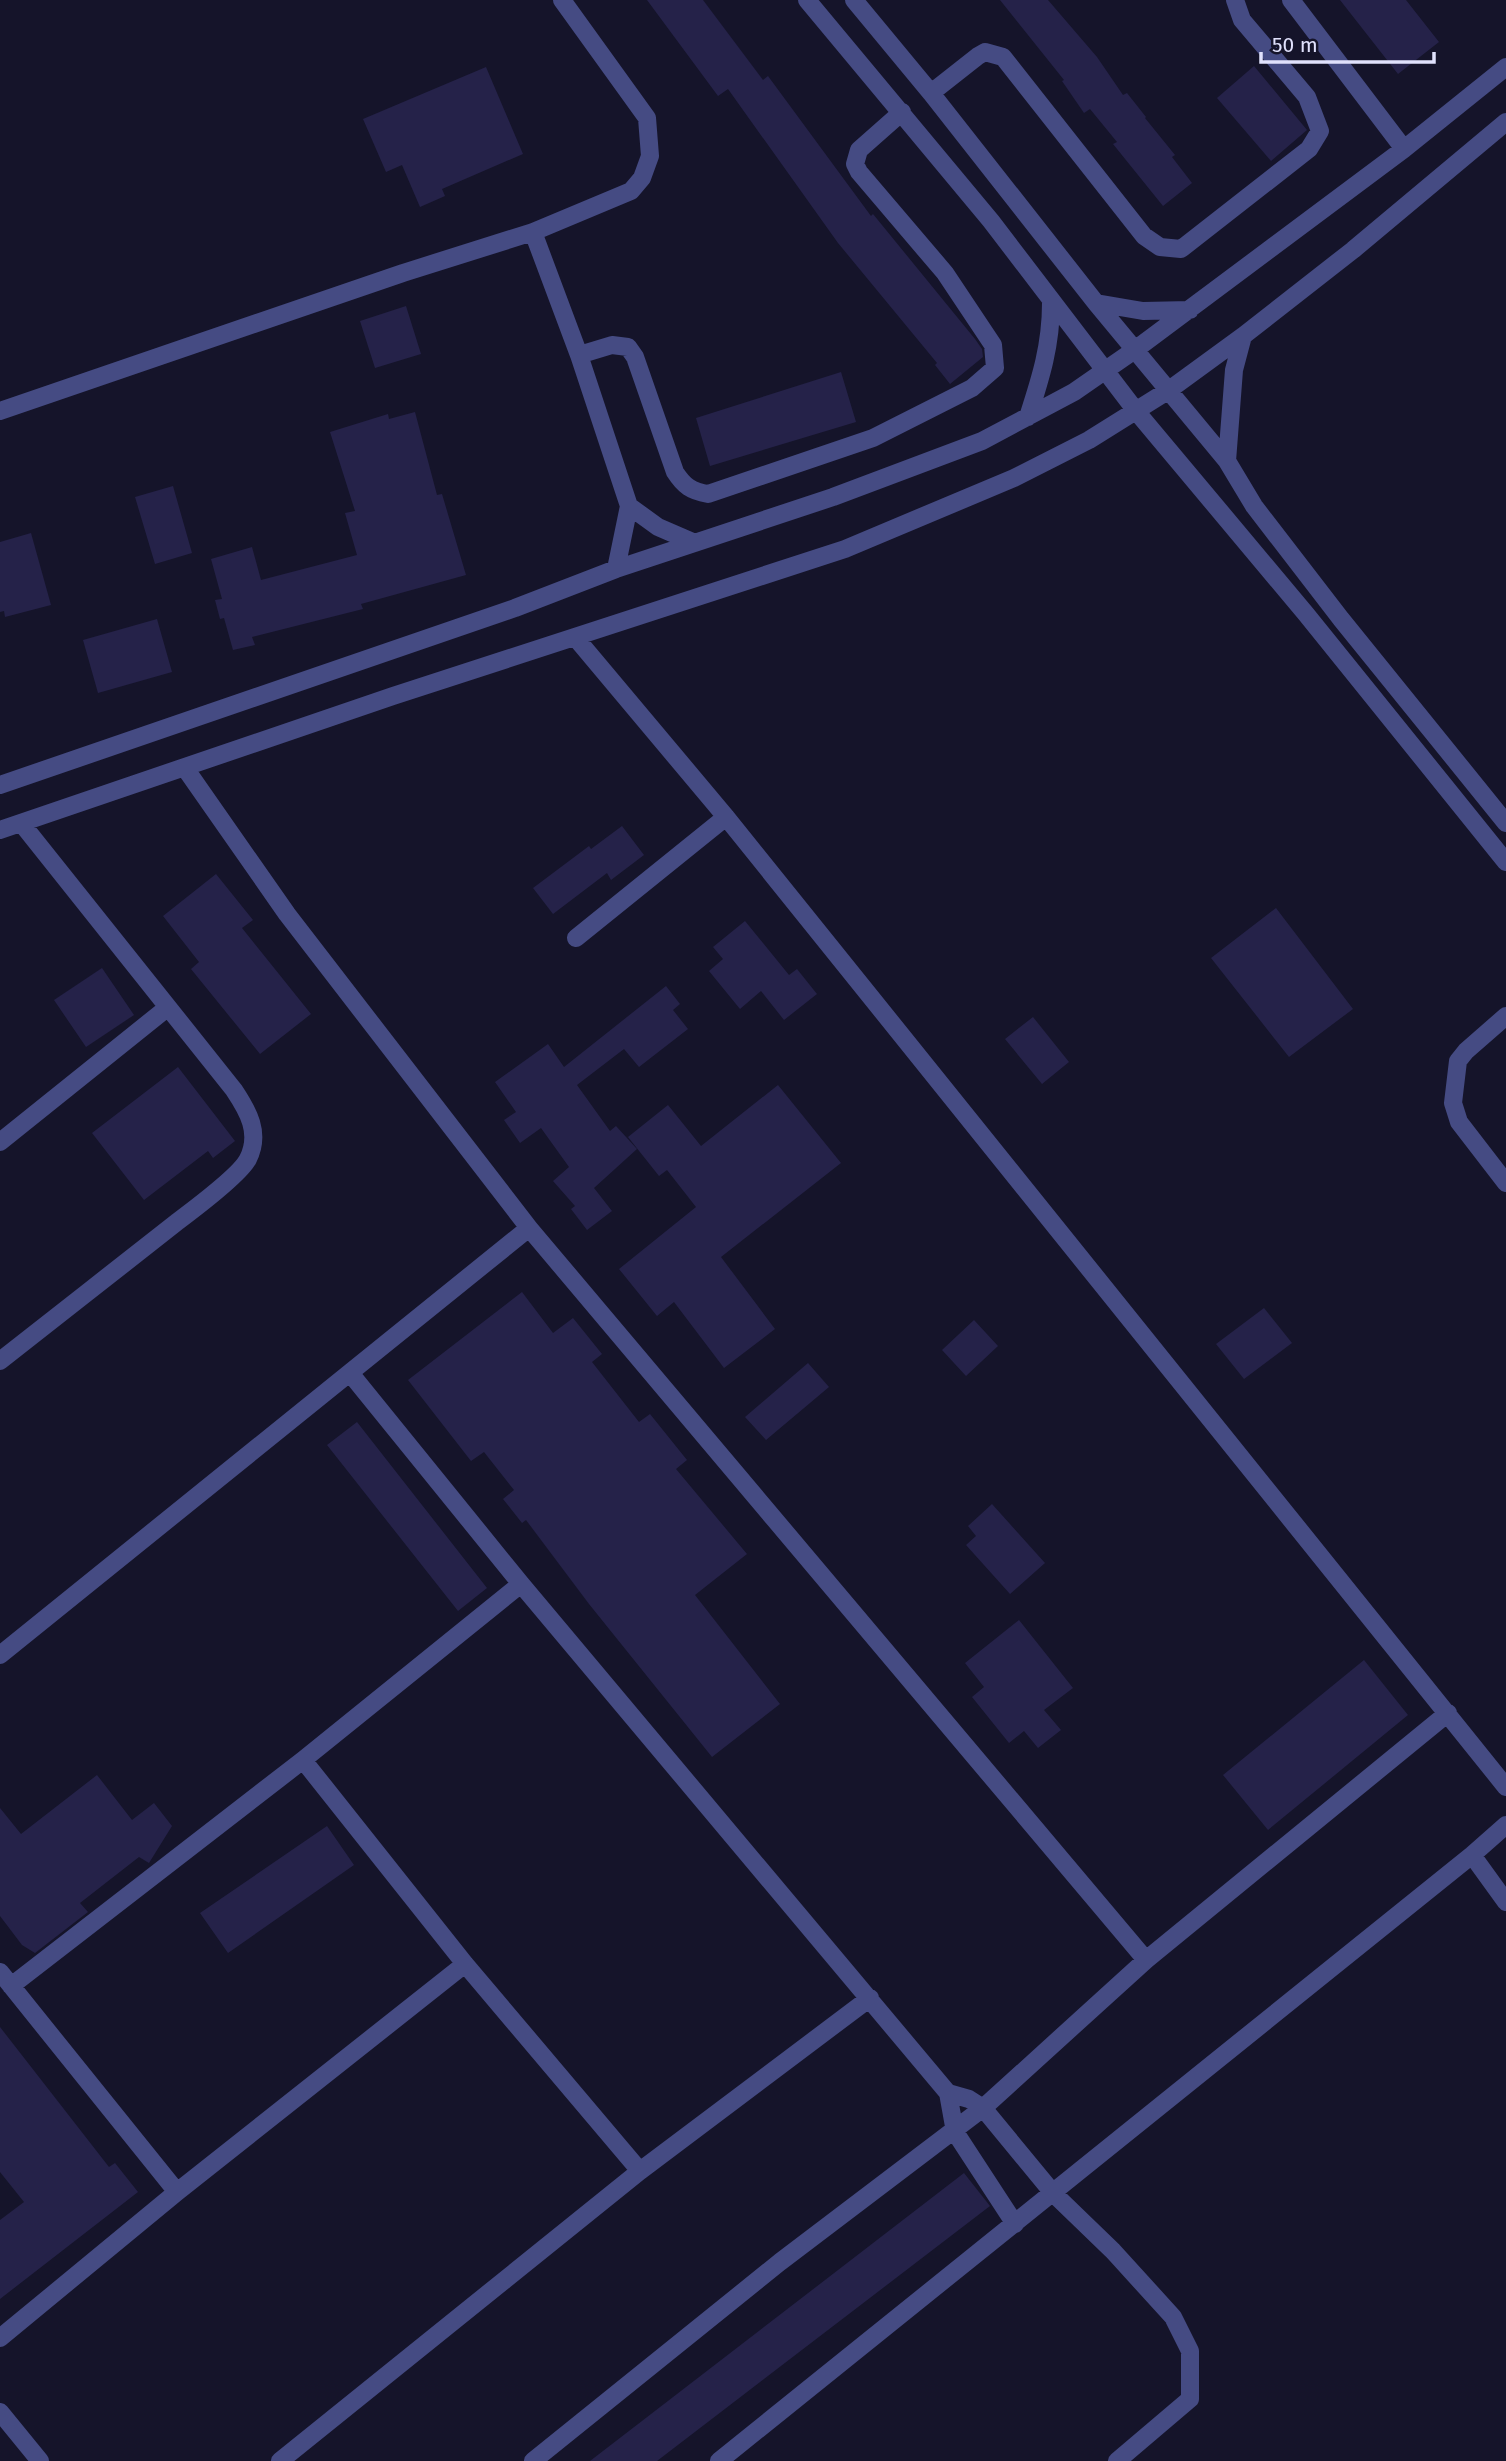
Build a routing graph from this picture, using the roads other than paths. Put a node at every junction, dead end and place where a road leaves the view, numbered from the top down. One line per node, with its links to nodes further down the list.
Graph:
1 (562, 0): 11 (street)
2 (807, 0): 8 (street)
3 (854, 0): 7 (street)
4 (1235, 0): 7 (street)
5 (1291, 0): 10 (street)
6 (1506, 67): 10 (street)
7 (930, 93): 13 (street)
8 (902, 112): 12 (street); 17 (street)
9 (1506, 122): 15 (street)
10 (1404, 149): 14 (street)
11 (533, 232): 17 (street); 20 (street)
12 (1051, 303): 18 (street); 22 (street)
13 (1096, 303): 14 (street); 16 (street)
14 (1190, 310): 16 (street)
15 (1243, 336): 19 (street); 23 (street)
16 (1136, 349): 18 (street); 19 (street)
17 (579, 355): 24 (street)
18 (1104, 370): 21 (street); 22 (street)
19 (1169, 390): 21 (street); 23 (street)
20 (0, 411)
21 (1136, 411): 27 (street); 30 (street)
22 (1028, 417): 25 (street)
23 (1227, 461): 28 (street)
24 (629, 506): 25 (street); 26 (street)
25 (695, 543): 26 (street)
26 (616, 569): 31 (street)
27 (575, 637): 29 (street); 32 (street)
28 (1458, 762): 30 (street); 33 (street)
29 (185, 768): 34 (street); 42 (street)
30 (1436, 775): 36 (street)
31 (0, 785)
32 (726, 817): 37 (street); 47 (street)
33 (1506, 823)
34 (22, 824): 35 (street); 38 (street)
35 (0, 830)
36 (1506, 862)
37 (576, 938)
38 (167, 1008): 40 (street); 43 (street)
39 (1506, 1016): 41 (street)
40 (0, 1142)
41 (1506, 1183)
42 (529, 1228): 44 (street); 53 (street)
43 (0, 1361)
44 (349, 1373): 45 (street); 46 (street)
45 (521, 1584): 48 (street); 56 (street)
46 (0, 1655)
47 (1448, 1713): 49 (street); 53 (street)
48 (303, 1760): 54 (street); 55 (street)
49 (1506, 1787)
50 (1506, 1825): 51 (street)
51 (1472, 1856): 52 (street); 62 (street)
52 (1506, 1902)
53 (1146, 1960): 58 (street)
54 (465, 1964): 60 (street); 61 (street)
55 (6, 1979): 61 (street)
56 (870, 1998): 57 (street); 60 (street)
57 (948, 2093): 58 (street); 59 (street)
58 (983, 2108): 59 (street); 62 (street)
59 (955, 2132): 63 (street); 68 (street)
60 (639, 2171): 67 (street)
61 (177, 2192): 64 (street)
62 (1053, 2193): 63 (street); 70 (street)
63 (1015, 2224): 69 (street)
64 (0, 2337)
65 (0, 2412): 66 (street)
66 (40, 2461)
67 (280, 2461)
68 (533, 2461)
69 (719, 2461)
70 (1117, 2461)

